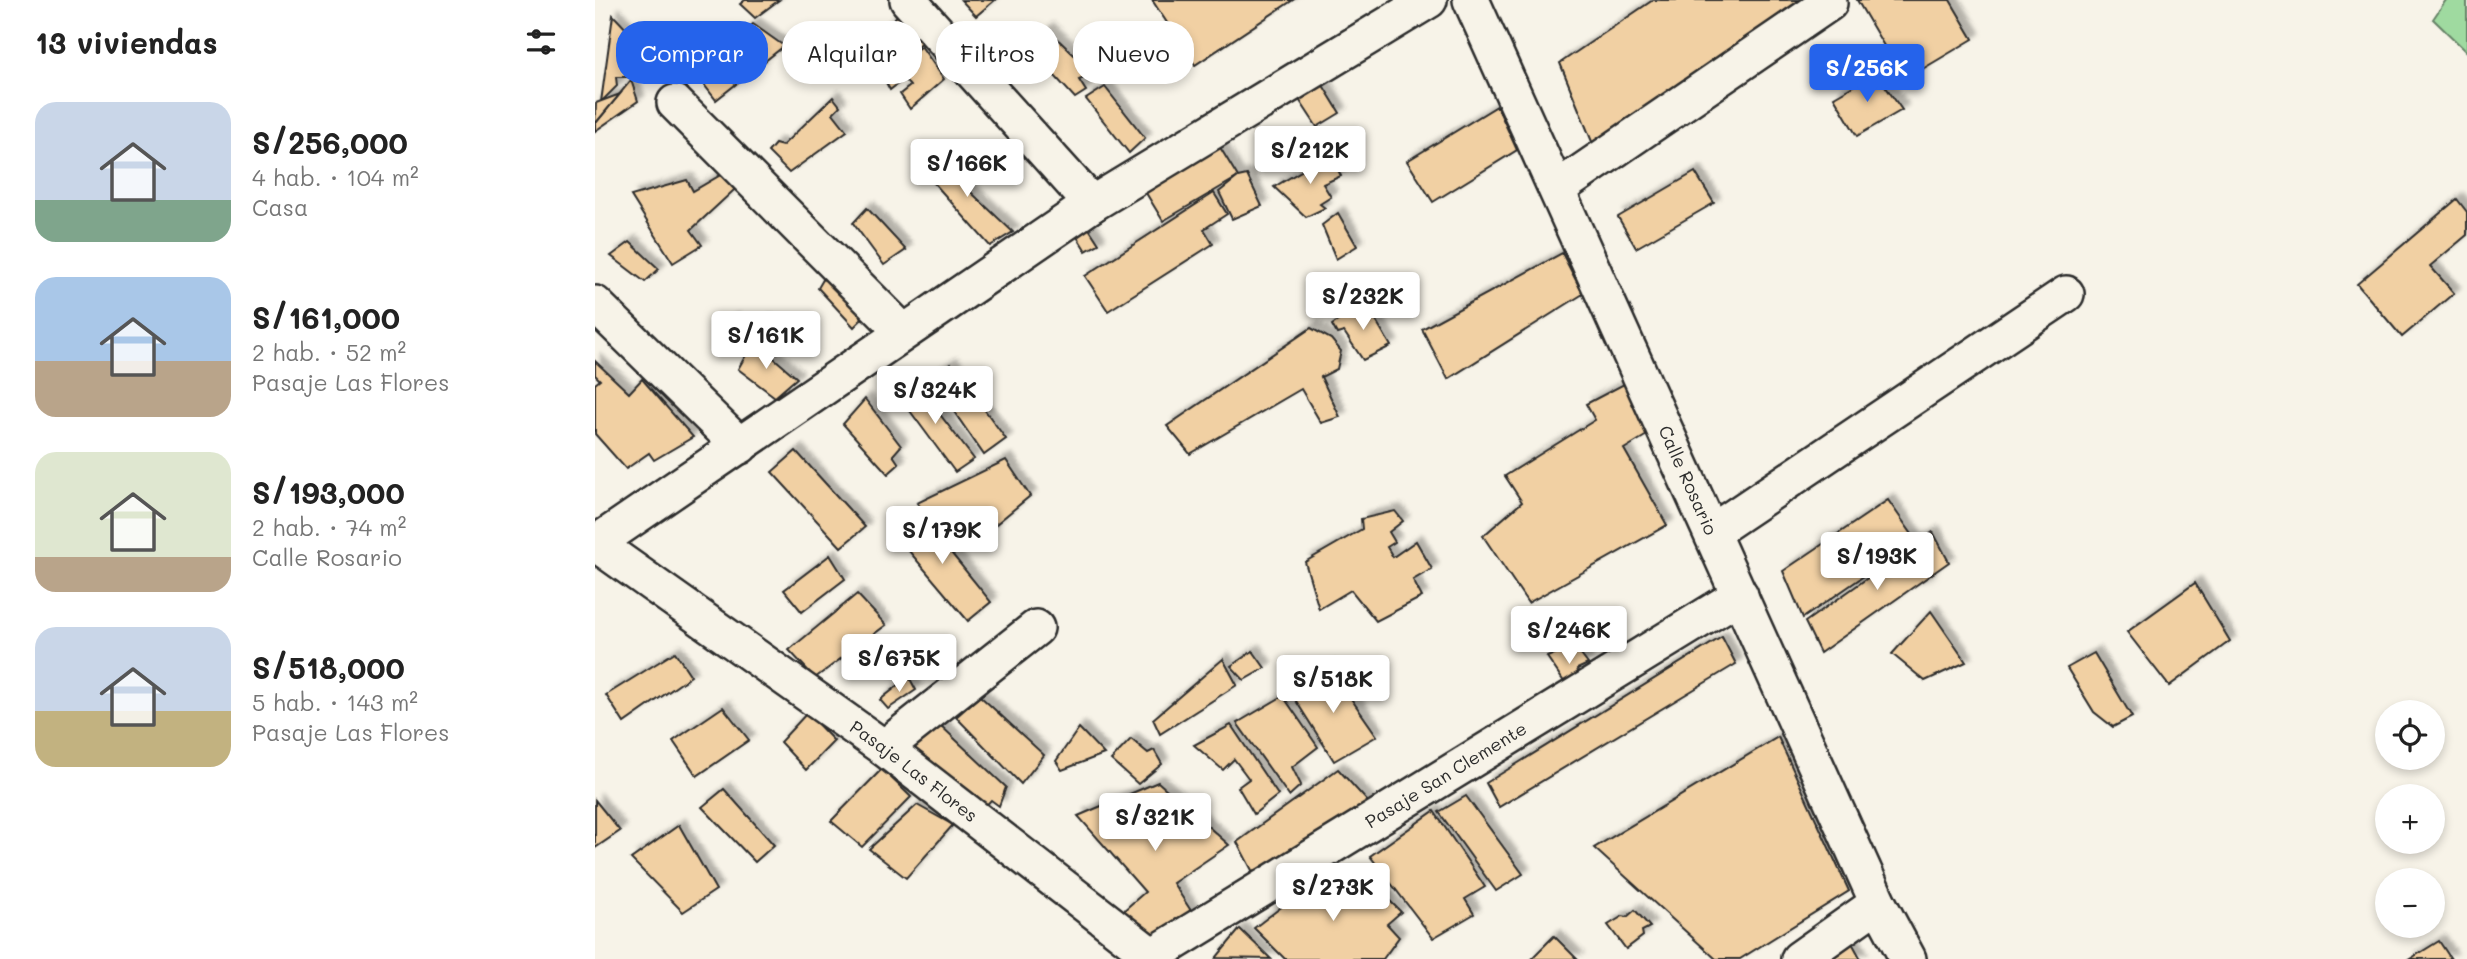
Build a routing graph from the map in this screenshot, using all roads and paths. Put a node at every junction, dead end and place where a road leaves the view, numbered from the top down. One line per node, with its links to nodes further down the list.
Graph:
1 (908, 0): 7 (street)
2 (1429, 0): 7 (street)
3 (1471, 0): 6 (street, Calle Rosario)
4 (1829, 3): 6 (street)
5 (675, 103): 10 (street)
6 (1557, 189): 12 (street, Calle Rosario)
7 (1092, 204): 10 (street)
8 (2066, 294): 12 (street)
9 (595, 304): 11 (street)
10 (903, 332): 11 (street)
11 (740, 446): 13 (street)
12 (1711, 532): 14 (street, Calle Rosario)
13 (595, 543): 16 (street, Pasaje Las Flores)
14 (1739, 595): 17 (street, Calle Rosario); 18 (street, Pasaje San Clemente)
15 (1035, 628): 16 (street)
16 (884, 748): 18 (street, Pasaje Las Flores)
17 (1878, 903): 19 (street); 20 (street, Calle Rosario)
18 (1154, 958)
19 (1800, 959)
20 (1908, 959)

